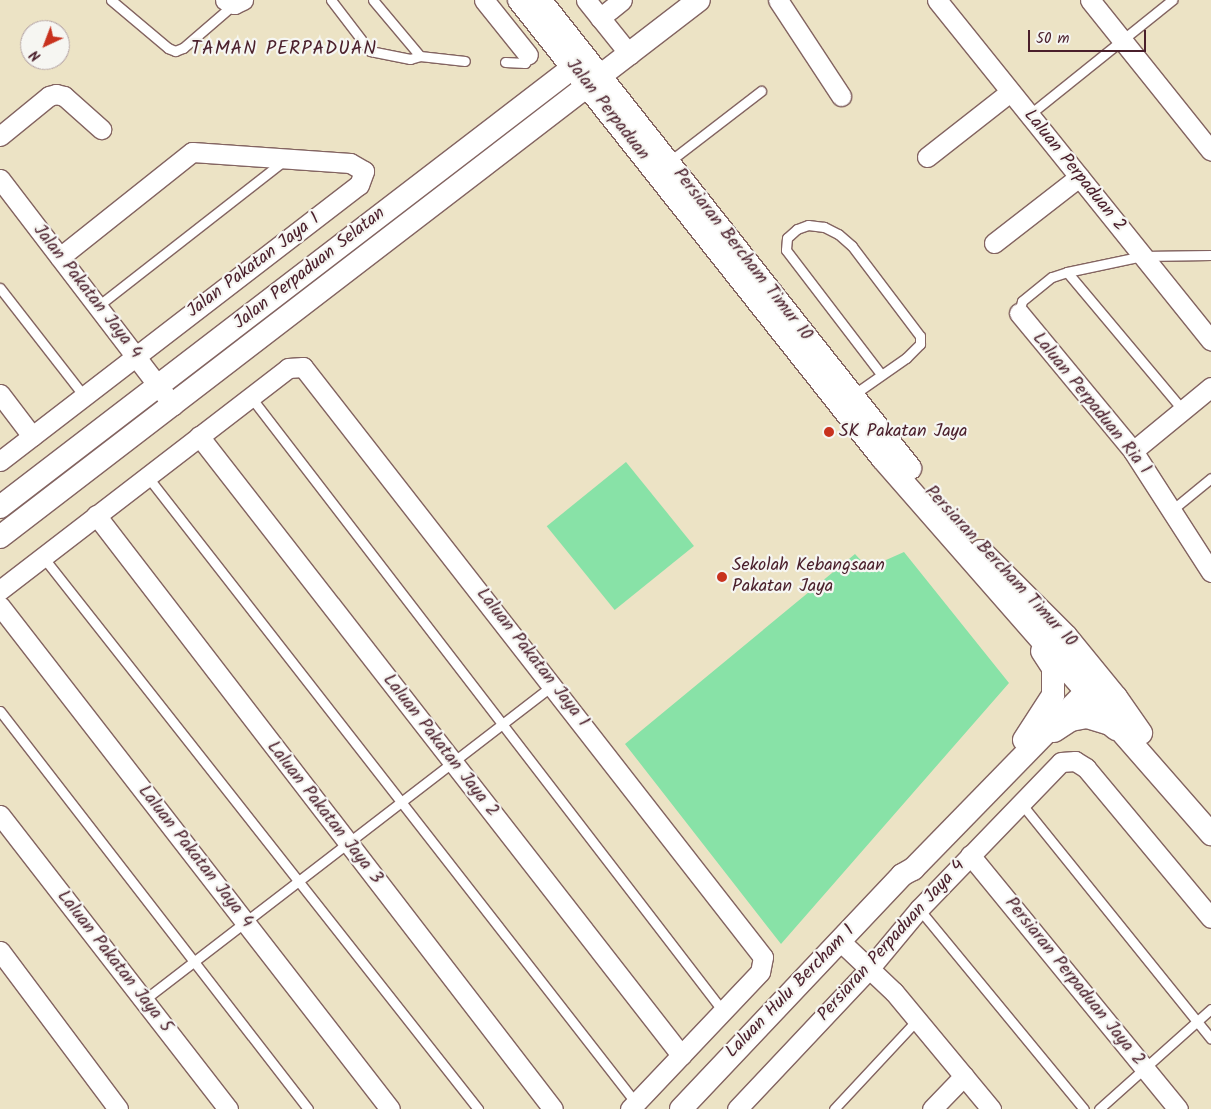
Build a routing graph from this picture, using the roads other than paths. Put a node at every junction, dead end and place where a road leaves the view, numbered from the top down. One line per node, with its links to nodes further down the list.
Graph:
1 (111, 0): 14 (lane)
2 (331, 0): 19 (lane)
3 (373, 0): 19 (lane)
4 (484, 0): 17 (street)
5 (518, 0): 22 (street, Jalan Perpaduan)
6 (540, 0): 22 (street, Jalan Perpaduan)
7 (586, 0): 15 (street)
8 (622, 0): 15 (street)
9 (699, 0): 18 (street, Jalan Perpaduan Selatan)
10 (778, 0): 26 (street)
11 (937, 0): 25 (street, Laluan Perpaduan 2)
12 (1090, 0): 16 (street)
13 (1172, 0): 16 (lane)
14 (234, 1)
15 (600, 18): 18 (street)
16 (1122, 40): 27 (lane); 30 (street)
17 (528, 55): 21 (lane)
18 (630, 55): 22 (street); 23 (street, Jalan Perpaduan Selatan)
19 (420, 56): 20 (lane)
20 (465, 61)
21 (505, 62)
22 (580, 62): 23 (street, Jalan Perpaduan); 49 (street, Jalan Perpaduan Selatan)
23 (595, 82): 33 (street, Persiaran Bercham Timur 10); 42 (street, Jalan Perpaduan); 55 (street, Jalan Perpaduan Selatan)
24 (761, 91): 33 (lane)
25 (1010, 92): 27 (street, Laluan Perpaduan 2); 31 (street)
26 (841, 96)
27 (1029, 115): 34 (street, Laluan Perpaduan 2)
28 (101, 129): 29 (street)
29 (0, 136)
30 (1211, 151)
31 (927, 157)
32 (287, 158): 40 (street); 44 (lane); 47 (street, Jalan Pakatan Jaya 1)
33 (670, 162): 36 (street, Persiaran Bercham Timur 10)
34 (1079, 176): 37 (street); 39 (street, Laluan Perpaduan 2)
35 (0, 179): 40 (street, Jalan Pakatan Jaya 4)
36 (730, 239): 42 (street); 54 (street, Persiaran Bercham Timur 10)
37 (994, 243)
38 (1211, 255): 39 (lane)
39 (1143, 256): 41 (lane); 46 (street, Laluan Perpaduan 2)
40 (60, 257): 44 (street, Jalan Pakatan Jaya 4)
41 (1067, 272): 45 (lane); 56 (lane)
42 (739, 277): 54 (street, Jalan Perpaduan)
43 (0, 288): 52 (lane)
44 (98, 306): 47 (street, Jalan Pakatan Jaya 4)
45 (1019, 313): 59 (street, Laluan Perpaduan Ria 1)
46 (1211, 341)
47 (136, 356): 49 (street, Jalan Pakatan Jaya 4); 52 (street, Jalan Pakatan Jaya 1)
48 (880, 373): 48 (lane); 54 (lane)
49 (159, 385): 55 (street, Jalan Pakatan Jaya 4); 63 (street, Jalan Perpaduan Selatan)
50 (1211, 387): 56 (street)
51 (0, 394): 57 (street)
52 (84, 396): 57 (street, Jalan Pakatan Jaya 1)
53 (250, 396): 58 (street); 73 (street, Laluan Pakatan Jaya 1); 76 (lane)
54 (845, 401): 69 (street, Jalan Perpaduan)
55 (174, 404): 66 (street, Jalan Perpaduan Selatan)
56 (1183, 410): 59 (street)
57 (32, 436): 60 (street, Jalan Pakatan Jaya 1)
58 (199, 436): 61 (street); 78 (street, Laluan Pakatan Jaya 2)
59 (1133, 451): 64 (street, Laluan Perpaduan Ria 1)
60 (0, 461)
61 (147, 476): 65 (street); 81 (lane)
62 (1211, 478): 64 (lane)
63 (0, 507)
64 (1172, 510): 68 (street, Laluan Perpaduan Ria 1)
65 (96, 515): 67 (street); 85 (street, Laluan Pakatan Jaya 3)
66 (0, 537)
67 (43, 557): 70 (street); 87 (lane)
68 (1211, 570)
69 (998, 581): 72 (street, Jalan Perpaduan); 75 (street, Persiaran Bercham Timur 10); 77 (street)
70 (0, 590)
71 (0, 606): 90 (street, Laluan Pakatan Jaya 4)
72 (1085, 684): 75 (street); 77 (street, Laluan Hulu Bercham 1); 79 (street)
73 (553, 685): 76 (lane); 97 (street, Laluan Pakatan Jaya 1)
74 (0, 711): 93 (lane)
75 (1133, 723): 83 (street, Persiaran Bercham Timur 10)
76 (502, 724): 78 (lane); 97 (lane)
77 (1026, 744): 79 (street); 91 (street, Laluan Hulu Bercham 1)
78 (452, 763): 81 (lane); 101 (street, Laluan Pakatan Jaya 2)
79 (1162, 776): 84 (street)
80 (1020, 802): 86 (street, Persiaran Perpaduan Jaya 4); 89 (street, Persiaran Perpaduan Jaya 4); 99 (lane)
81 (400, 803): 85 (lane); 104 (lane)
82 (0, 815): 95 (street, Laluan Pakatan Jaya 5)
83 (1211, 821)
84 (1211, 834)
85 (348, 844): 87 (lane); 110 (street, Laluan Pakatan Jaya 3)
86 (970, 855): 88 (street, Persiaran Perpaduan Jaya 4); 102 (street, Persiaran Perpaduan Jaya 2)
87 (299, 882): 90 (lane); 109 (lane)
88 (919, 909): 94 (street, Persiaran Perpaduan Jaya 4); 116 (lane)
89 (1211, 918)
90 (246, 923): 93 (lane); 108 (street, Laluan Pakatan Jaya 4)
91 (840, 941): 94 (street); 111 (street, Laluan Hulu Bercham 1)
92 (0, 951): 105 (street)
93 (194, 962): 95 (lane); 107 (lane)
94 (869, 969): 98 (street); 112 (street, Persiaran Perpaduan Jaya 4)
95 (144, 1000): 106 (street, Laluan Pakatan Jaya 5)
96 (1211, 1009): 99 (lane)
97 (723, 1011): 101 (street)
98 (918, 1019): 103 (street); 113 (lane)
99 (1196, 1021): 100 (lane); 102 (lane)
100 (1211, 1039)
101 (681, 1055): 104 (street)
102 (1145, 1068): 117 (lane); 118 (street, Persiaran Perpaduan Jaya 2)
103 (964, 1076): 114 (street); 115 (street)
104 (633, 1106)
105 (118, 1109)
106 (228, 1109)
107 (308, 1109)
108 (390, 1109)
109 (478, 1109)
110 (553, 1109)
111 (681, 1109)
112 (737, 1109)
113 (834, 1109)
114 (932, 1109)
115 (991, 1109)
116 (1084, 1109)
117 (1099, 1109)
118 (1178, 1109)

